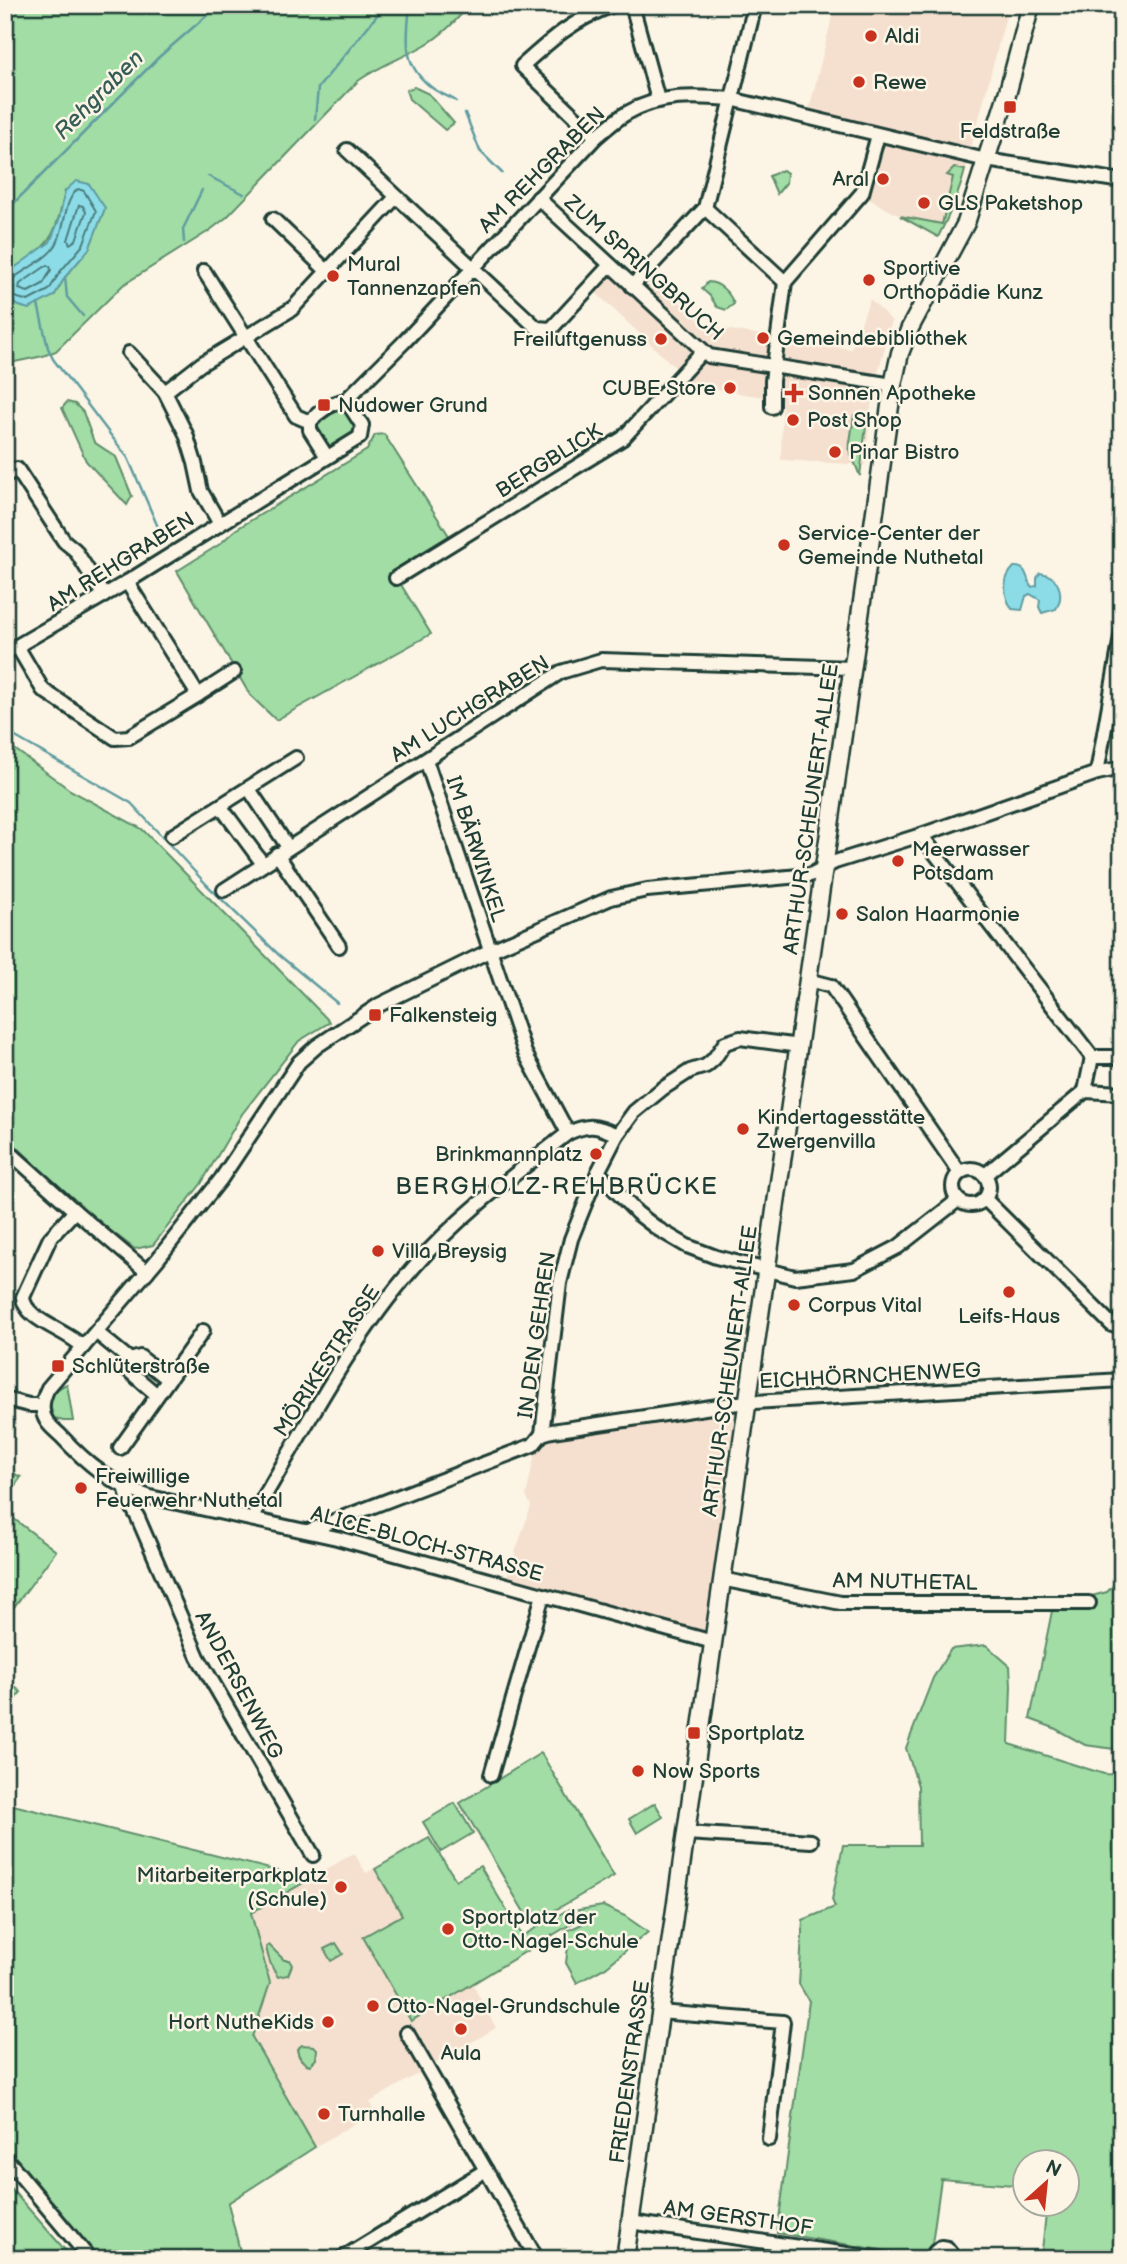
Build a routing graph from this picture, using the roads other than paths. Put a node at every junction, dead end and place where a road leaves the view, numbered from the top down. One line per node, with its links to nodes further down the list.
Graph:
1 (613, 5): 8 (street)
2 (632, 5): 6 (street)
3 (755, 5): 5 (street)
4 (1031, 5): 10 (main road, ARTHUR-SCHEUNERT-ALLEE)
5 (731, 99): 6 (street, AM REHGRABEN); 7 (street, AM REHGRABEN); 14 (street)
6 (658, 100): 8 (street, AM REHGRABEN)
7 (878, 135): 10 (street, AM REHGRABEN); 20 (street)
8 (596, 137): 13 (street, AM REHGRABEN)
9 (347, 149): 12 (street)
10 (986, 160): 11 (street); 26 (main road, ARTHUR-SCHEUNERT-ALLEE)
11 (1122, 181)
12 (397, 197): 17 (street); 19 (street)
13 (538, 198): 16 (street, ZUM SPRINGBRUCH); 17 (street, AM REHGRABEN)
14 (705, 208): 20 (street); 21 (street)
15 (273, 219): 19 (street)
16 (610, 265): 17 (street); 21 (street, ZUM SPRINGBRUCH)
17 (473, 269): 28 (street, AM REHGRABEN)
18 (204, 271): 22 (street)
19 (328, 271): 22 (street)
20 (785, 282): 25 (street)
21 (632, 286): 23 (street, ZUM SPRINGBRUCH)
22 (245, 337): 27 (street); 30 (street)
23 (702, 352): 25 (street, ZUM SPRINGBRUCH); 34 (street, BERGBLICK)
24 (129, 353): 27 (street)
25 (773, 367): 26 (street, ZUM SPRINGBRUCH); 29 (street)
26 (893, 385): 39 (main road, ARTHUR-SCHEUNERT-ALLEE)
27 (165, 392): 33 (street)
28 (346, 400): 30 (street, AM REHGRABEN); 31 (street, AM REHGRABEN)
29 (772, 407)
30 (310, 422): 31 (street)
31 (327, 457): 33 (street, AM REHGRABEN)
32 (5, 476): 36 (street)
33 (220, 524): 35 (street, AM REHGRABEN)
34 (396, 578)
35 (127, 582): 36 (street, AM REHGRABEN); 41 (street)
36 (103, 596): 38 (street, AM REHGRABEN)
37 (1122, 631): 45 (street)
38 (11, 650): 41 (street)
39 (852, 668): 43 (street, AM LUCHGRABEN); 52 (main road, ARTHUR-SCHEUNERT-ALLEE)
40 (234, 672): 41 (street)
41 (198, 695)
42 (296, 758): 46 (street)
43 (426, 760): 50 (street, AM LUCHGRABEN); 55 (street, IM BÄRWINKEL)
44 (1122, 768): 45 (street)
45 (1097, 773): 48 (street)
46 (249, 789): 47 (street); 50 (street)
47 (221, 807): 49 (street); 51 (street)
48 (921, 835): 52 (street); 58 (street)
49 (173, 836)
50 (283, 851): 51 (street, AM LUCHGRABEN); 54 (street)
51 (263, 864): 53 (street, AM LUCHGRABEN)
52 (824, 869): 55 (street); 56 (main road, ARTHUR-SCHEUNERT-ALLEE)
53 (223, 890)
54 (339, 946)
55 (489, 951): 62 (street, IM BÄRWINKEL); 72 (street)
56 (808, 980): 57 (main road, ARTHUR-SCHEUNERT-ALLEE); 66 (street)
57 (799, 1046): 63 (street, IN DEN GEHREN); 71 (main road, ARTHUR-SCHEUNERT-ALLEE)
58 (1092, 1057): 59 (street); 60 (street)
59 (1122, 1057)
60 (1085, 1091): 61 (street); 67 (street)
61 (1122, 1093)
62 (568, 1133): 63 (street, MÖRIKESTRASSE); 87 (street, MÖRIKESTRASSE)
63 (617, 1135): 65 (street, IN DEN GEHREN)
64 (5, 1148): 70 (street)
65 (598, 1172): 71 (street); 84 (street, IN DEN GEHREN)
66 (960, 1173): 67 (street); 69 (street)
67 (985, 1175): 68 (street)
68 (985, 1199): 69 (street); 73 (street)
69 (958, 1200): 71 (street)
70 (75, 1211): 72 (street); 76 (street)
71 (765, 1271): 82 (main road, ARTHUR-SCHEUNERT-ALLEE)
72 (148, 1272): 75 (street)
73 (1122, 1326)
74 (203, 1331): 78 (street)
75 (96, 1332): 76 (street); 77 (street)
76 (83, 1347): 83 (street)
77 (130, 1360): 78 (street); 80 (street)
78 (168, 1379): 80 (street)
79 (1122, 1380): 82 (street, EICHHÖRNCHENWEG)
80 (158, 1395): 85 (street)
81 (5, 1399): 83 (street)
82 (747, 1403): 84 (street, EICHHÖRNCHENWEG); 89 (main road, ARTHUR-SCHEUNERT-ALLEE)
83 (42, 1405): 86 (street, ALICE-BLOCH-STRASSE)
84 (542, 1434): 88 (street, EICHHÖRNCHENWEG)
85 (120, 1448)
86 (126, 1489): 87 (street, ALICE-BLOCH-STRASSE); 96 (street, ANDERSENWEG)
87 (254, 1519): 88 (street, ALICE-BLOCH-STRASSE)
88 (308, 1531): 90 (street, ALICE-BLOCH-STRASSE)
89 (721, 1580): 91 (street, AM NUTHETAL); 92 (main road, ARTHUR-SCHEUNERT-ALLEE)
90 (542, 1595): 92 (street, ALICE-BLOCH-STRASSE); 93 (street)
91 (1089, 1604)
92 (713, 1642): 94 (main road, FRIEDENSTRASSE)
93 (491, 1775)
94 (686, 1833): 95 (street); 97 (main road, FRIEDENSTRASSE)
95 (811, 1841)
96 (313, 1855)
97 (659, 2012): 99 (street); 102 (main road, FRIEDENSTRASSE)
98 (407, 2033): 101 (street)
99 (769, 2139)
100 (5, 2157): 103 (street)
101 (486, 2171): 104 (street); 105 (street)
102 (630, 2222): 106 (main road, FRIEDENSTRASSE); 107 (street, AM GERSTHOF)
103 (90, 2259)
104 (341, 2259)
105 (537, 2259)
106 (625, 2259)
107 (881, 2259)
108 (934, 2259): 109 (street)
109 (950, 2259)

